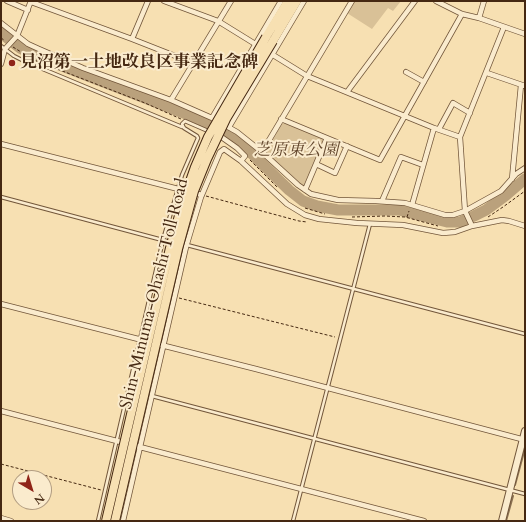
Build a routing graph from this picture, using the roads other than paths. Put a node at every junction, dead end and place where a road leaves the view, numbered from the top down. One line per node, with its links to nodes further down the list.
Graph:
1 (7, 1): 14 (street)
2 (31, 1): 14 (street); 22 (street)
3 (148, 1): 22 (street)
4 (164, 1): 17 (street)
5 (230, 1): 17 (street)
6 (282, 1): 24 (street)
7 (288, 1): 23 (highway, Shin-Minuma-Ohashi Toll Road)
8 (297, 1): 23 (highway, Shin-Minuma-Ohashi Toll Road)
9 (304, 1): 27 (street)
10 (352, 1): 32 (street)
11 (415, 1): 35 (street)
12 (436, 1): 15 (street)
13 (484, 1): 16 (street)
14 (28, 10): 21 (street)
15 (462, 14): 16 (street); 33 (street)
16 (479, 18): 19 (street)
17 (218, 21): 24 (street); 28 (street)
18 (1, 23): 21 (street)
19 (504, 27): 20 (street); 31 (street)
20 (525, 34)
21 (17, 36): 26 (street); 36 (street)
22 (132, 39): 28 (street)
23 (270, 39): 86 (highway, Shin-Minuma-Ohashi Toll Road, bridge); 87 (highway, Shin-Minuma-Ohashi Toll Road, bridge)
24 (256, 44): 27 (street); 39 (street)
25 (1, 46): 26 (lane)
26 (6, 50): 29 (street); 42 (lane)
27 (273, 54): 32 (street); 41 (street)
28 (193, 63): 36 (street)
29 (1, 64)
30 (406, 72): 33 (street)
31 (487, 73): 34 (street); 37 (street)
32 (307, 76): 35 (street); 40 (street)
33 (424, 82): 38 (street)
34 (523, 86): 53 (street)
35 (347, 92): 38 (street)
36 (171, 100): 39 (street)
37 (470, 113): 43 (street); 44 (street)
38 (404, 116): 43 (street); 47 (street)
39 (214, 119): 41 (street); 42 (lane)
40 (281, 119): 45 (street); 48 (street)
41 (227, 126): 48 (street); 49 (street)
42 (184, 128): 54 (lane)
43 (437, 129): 44 (street); 51 (street)
44 (460, 137): 60 (street)
45 (327, 138): 47 (street); 50 (street)
46 (1, 144): 54 (street)
47 (347, 146): 50 (street)
48 (262, 152): 55 (street)
49 (241, 161): 56 (street); 61 (street)
50 (316, 164): 55 (street)
51 (424, 165): 58 (street); 59 (street)
52 (525, 168): 53 (street)
53 (512, 179): 60 (street)
54 (178, 190): 56 (street); 64 (lane)
55 (305, 190): 58 (street)
56 (202, 195): 65 (street)
57 (1, 197): 64 (lane)
58 (382, 201): 59 (street)
59 (410, 206): 60 (street)
60 (465, 211): 62 (street)
61 (370, 224): 62 (street); 66 (lane)
62 (471, 224): 63 (street)
63 (525, 226)
64 (163, 240): 65 (lane); 69 (lane)
65 (187, 245): 66 (lane); 70 (street)
66 (352, 289): 68 (lane); 71 (lane)
67 (1, 304): 69 (street)
68 (525, 334)
69 (140, 340): 70 (street); 72 (lane)
70 (164, 346): 71 (street); 73 (street)
71 (327, 389): 76 (lane); 77 (street)
72 (129, 390): 73 (lane); 78 (lane)
73 (152, 396): 76 (lane); 79 (street)
74 (1, 411): 78 (street)
75 (525, 432): 77 (street)
76 (314, 438): 80 (lane); 81 (lane)
77 (524, 440): 81 (street)
78 (117, 441): 79 (street); 85 (lane)
79 (140, 447): 80 (street); 88 (street)
80 (301, 489): 89 (lane); 90 (street)
81 (511, 490): 82 (lane); 91 (street)
82 (525, 494)
83 (1, 518): 84 (street)
84 (12, 521)
85 (98, 521)
86 (106, 521)
87 (115, 521)
88 (123, 521)
89 (293, 521)
90 (424, 521)
91 (502, 521)

